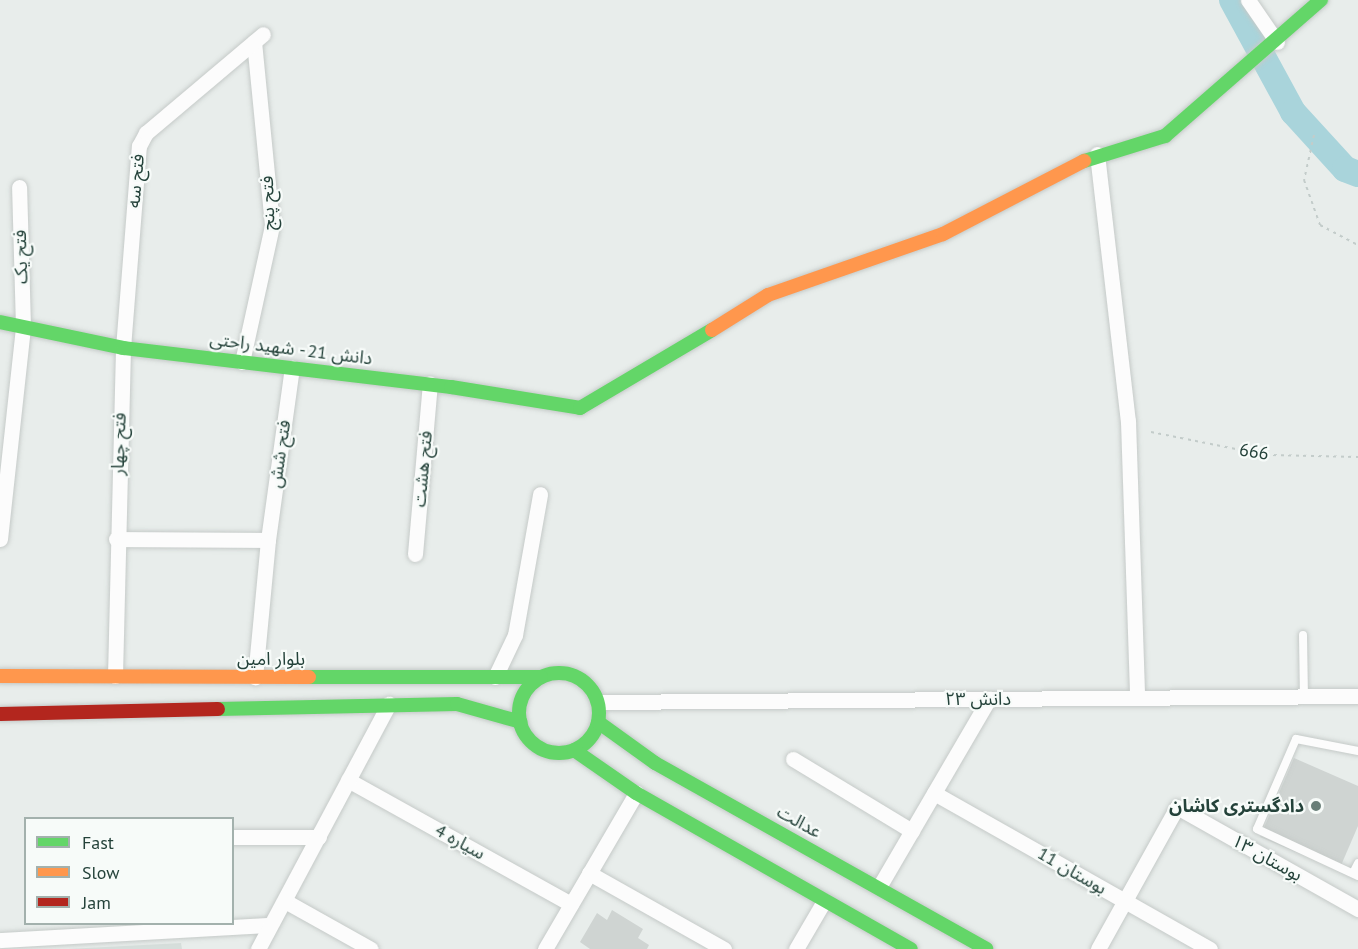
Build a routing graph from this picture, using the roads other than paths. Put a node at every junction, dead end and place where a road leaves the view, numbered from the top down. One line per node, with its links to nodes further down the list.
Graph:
1 (1248, 0): 4 (street)
2 (1321, 0): 4 (street)
3 (258, 38): 9 (street, فتح سه); 10 (street, فتح پنج)
4 (1277, 42): 5 (street)
5 (1097, 154): 12 (street, دانش 21 - شهید راحتی); 26 (street)
6 (19, 187): 8 (street, فتح یک)
7 (0, 322): 8 (street, دانش 21 - شهید راحتی)
8 (23, 327): 9 (street, دانش 21 - شهید راحتی); 14 (street, فتح یک)
9 (123, 348): 10 (street, دانش 21 - شهید راحتی); 15 (street, فتح چهار)
10 (242, 362): 11 (street, دانش 21 - شهید راحتی)
11 (292, 368): 12 (street, دانش 21 - شهید راحتی); 16 (street, فتح شش)
12 (430, 384): 17 (street, فتح هشت)
13 (540, 494): 22 (street)
14 (0, 538)
15 (116, 539): 16 (street); 20 (street, فتح چهار)
16 (268, 540): 21 (street, فتح شش)
17 (415, 554)
18 (1303, 635): 24 (lane)
19 (0, 676): 20 (street, بلوار امین)
20 (116, 676): 21 (street, بلوار امین)
21 (255, 676): 22 (street, بلوار امین)
22 (495, 677): 23 (street, بلوار امین); 30 (street)
23 (541, 677): 28 (street); 32 (street)
24 (1304, 696): 25 (street, دانش ۲۳); 26 (street, دانش ۲۳)
25 (1358, 696)
26 (1137, 697): 27 (street, دانش ۲۳)
27 (989, 699): 28 (street, دانش ۲۳); 38 (street)
28 (598, 702): 33 (street)
29 (389, 704): 30 (street); 31 (street); 37 (street)
30 (482, 709): 32 (street)
31 (0, 714)
32 (521, 722): 34 (street)
33 (598, 722): 34 (street); 46 (street, عدالت)
34 (574, 750): 39 (street)
35 (1358, 751): 45 (lane)
36 (793, 759): 40 (street)
37 (348, 780): 42 (street); 50 (street, سیاره 4)
38 (934, 792): 40 (street); 49 (street, بوستان 11)
39 (636, 793): 44 (street); 48 (street)
40 (912, 831): 46 (street)
41 (234, 837): 42 (street)
42 (319, 837): 47 (street)
43 (1358, 863): 45 (lane)
44 (589, 873): 50 (street); 57 (street)
45 (1356, 874)
46 (879, 887): 60 (street, عدالت)
47 (285, 901): 52 (street); 55 (street)
48 (824, 901): 58 (street); 59 (street)
49 (1126, 902): 51 (street, بوستان ۱۳); 61 (street); 62 (street, بوستان 11)
50 (571, 904): 56 (street)
51 (1358, 909)
52 (269, 925): 53 (street); 54 (street)
53 (0, 940)
54 (258, 949)
55 (371, 949)
56 (545, 949)
57 (724, 949)
58 (796, 949)
59 (911, 949)
60 (986, 949)
61 (1098, 949)
62 (1210, 949)

